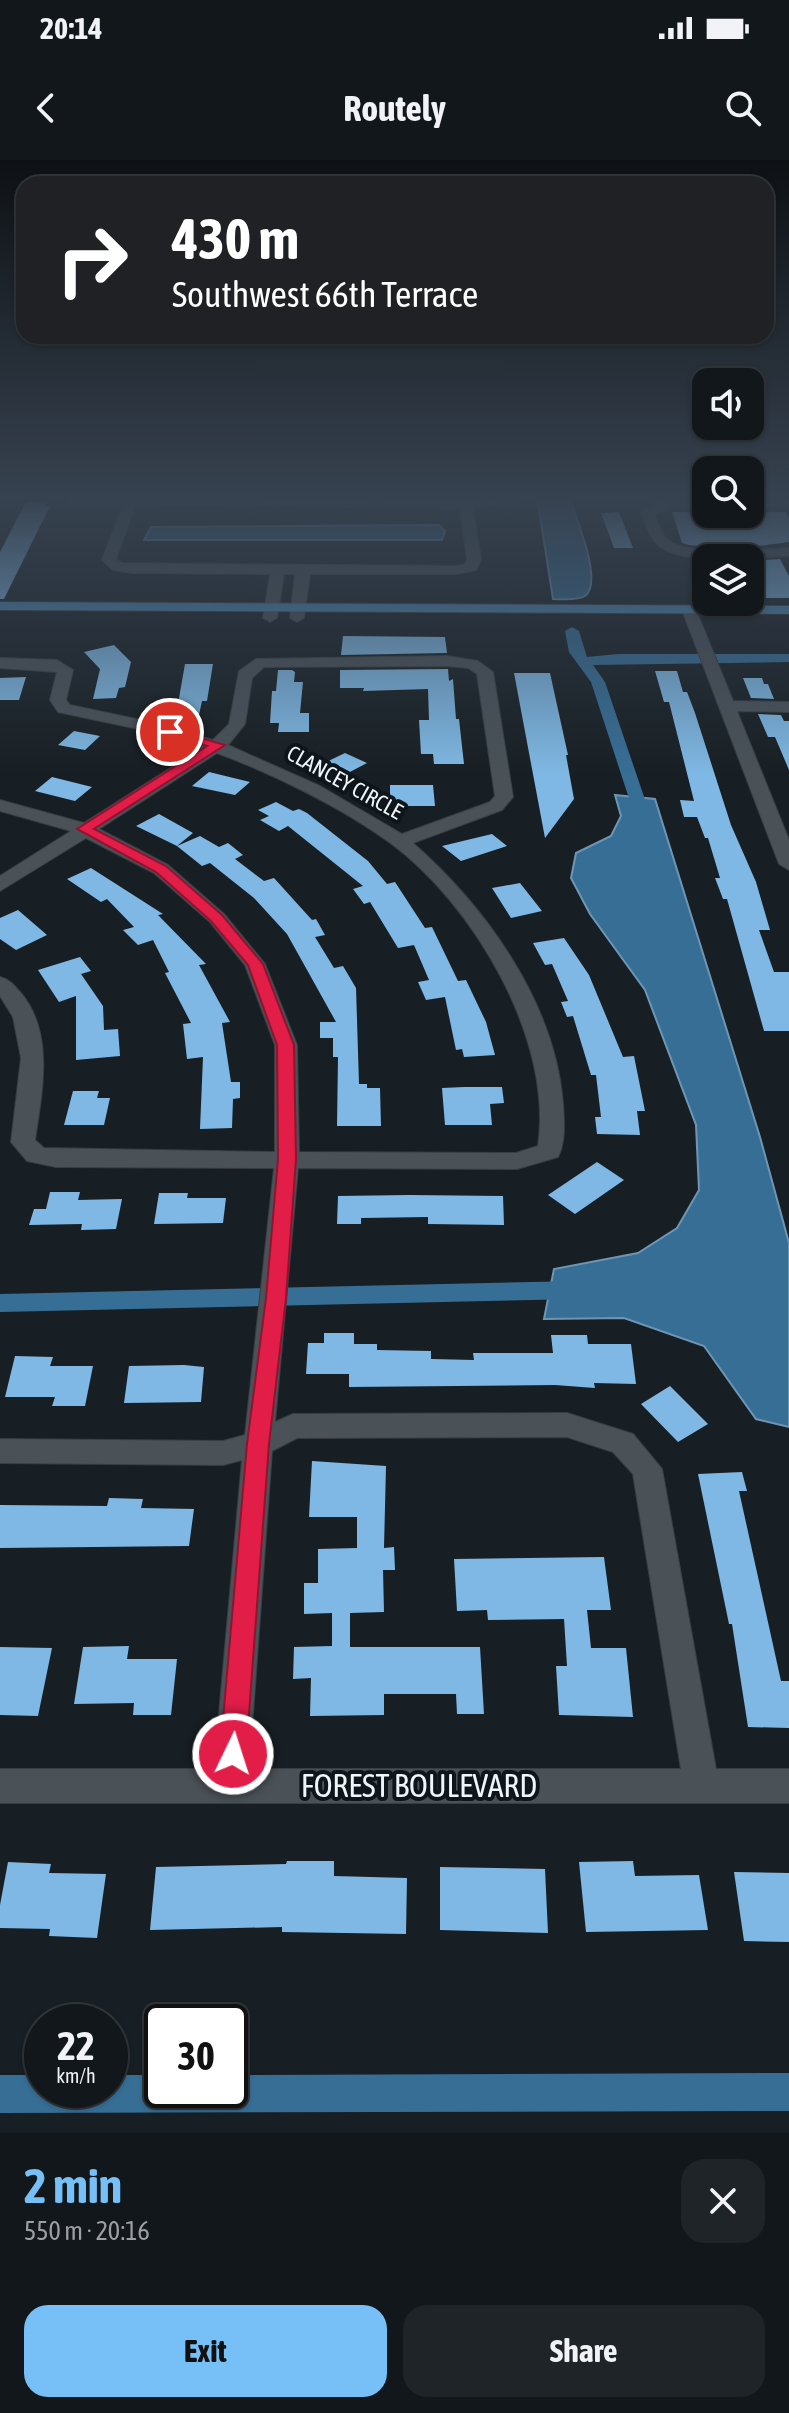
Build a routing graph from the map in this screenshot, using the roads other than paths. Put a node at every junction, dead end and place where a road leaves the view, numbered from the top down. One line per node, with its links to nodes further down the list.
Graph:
1 (274, 589): 5 (street)
2 (300, 589): 6 (street)
3 (0, 606): 5 (main road)
4 (789, 610): 7 (main road)
5 (270, 612): 6 (main road); 8 (main road)
6 (297, 612): 7 (main road)
7 (690, 615): 9 (main road); 11 (street)
8 (0, 618)
9 (789, 620)
10 (0, 663): 13 (street, CLANCEY CIRCLE)
11 (726, 706): 12 (street); 17 (street)
12 (789, 707)
13 (218, 745): 15 (street); 16 (street, CLANCEY CIRCLE); 16 (street)
14 (0, 805): 15 (street)
15 (84, 829): 18 (street); 20 (street)
16 (400, 841): 20 (street, CLANCEY CIRCLE)
17 (789, 864)
18 (0, 885)
19 (0, 983): 20 (street)
20 (287, 1159): 21 (street)
21 (258, 1444): 22 (street); 23 (street); 24 (street)
22 (0, 1451)
23 (230, 1785): 24 (street, FOREST BOULEVARD); 25 (street, FOREST BOULEVARD)
24 (701, 1785): 26 (street, FOREST BOULEVARD)
25 (0, 1786)
26 (789, 1786)

